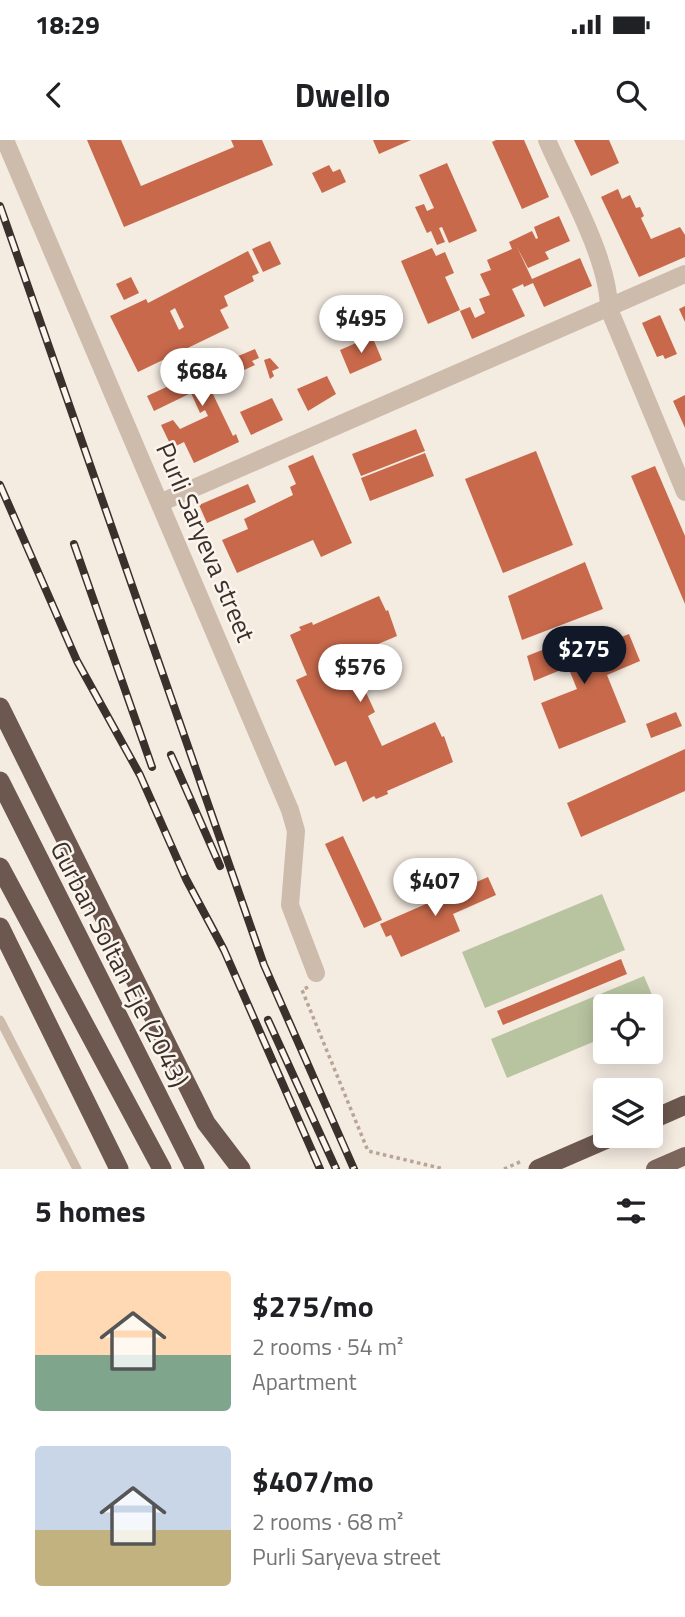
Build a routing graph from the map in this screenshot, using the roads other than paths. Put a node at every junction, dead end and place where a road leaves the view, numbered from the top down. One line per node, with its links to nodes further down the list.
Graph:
1 (5, 140): 6 (street, Purli Saryeva street)
2 (547, 140): 4 (street)
3 (685, 274): 4 (street)
4 (609, 309): 5 (street); 6 (street)
5 (685, 492)
6 (162, 502): 11 (street, Purli Saryeva street)
7 (0, 707): 21 (highway)
8 (0, 781): 20 (highway, Gurban Soltan Eje (2043))
9 (0, 867): 19 (highway)
10 (0, 927): 18 (highway)
11 (314, 979)
12 (0, 1020): 17 (lane)
13 (685, 1105): 14 (highway)
14 (663, 1115)
15 (593, 1145): 22 (highway)
16 (685, 1156): 23 (main road)
17 (77, 1169)
18 (119, 1169)
19 (162, 1169)
20 (195, 1169)
21 (241, 1169)
22 (538, 1169)
23 (655, 1169)

